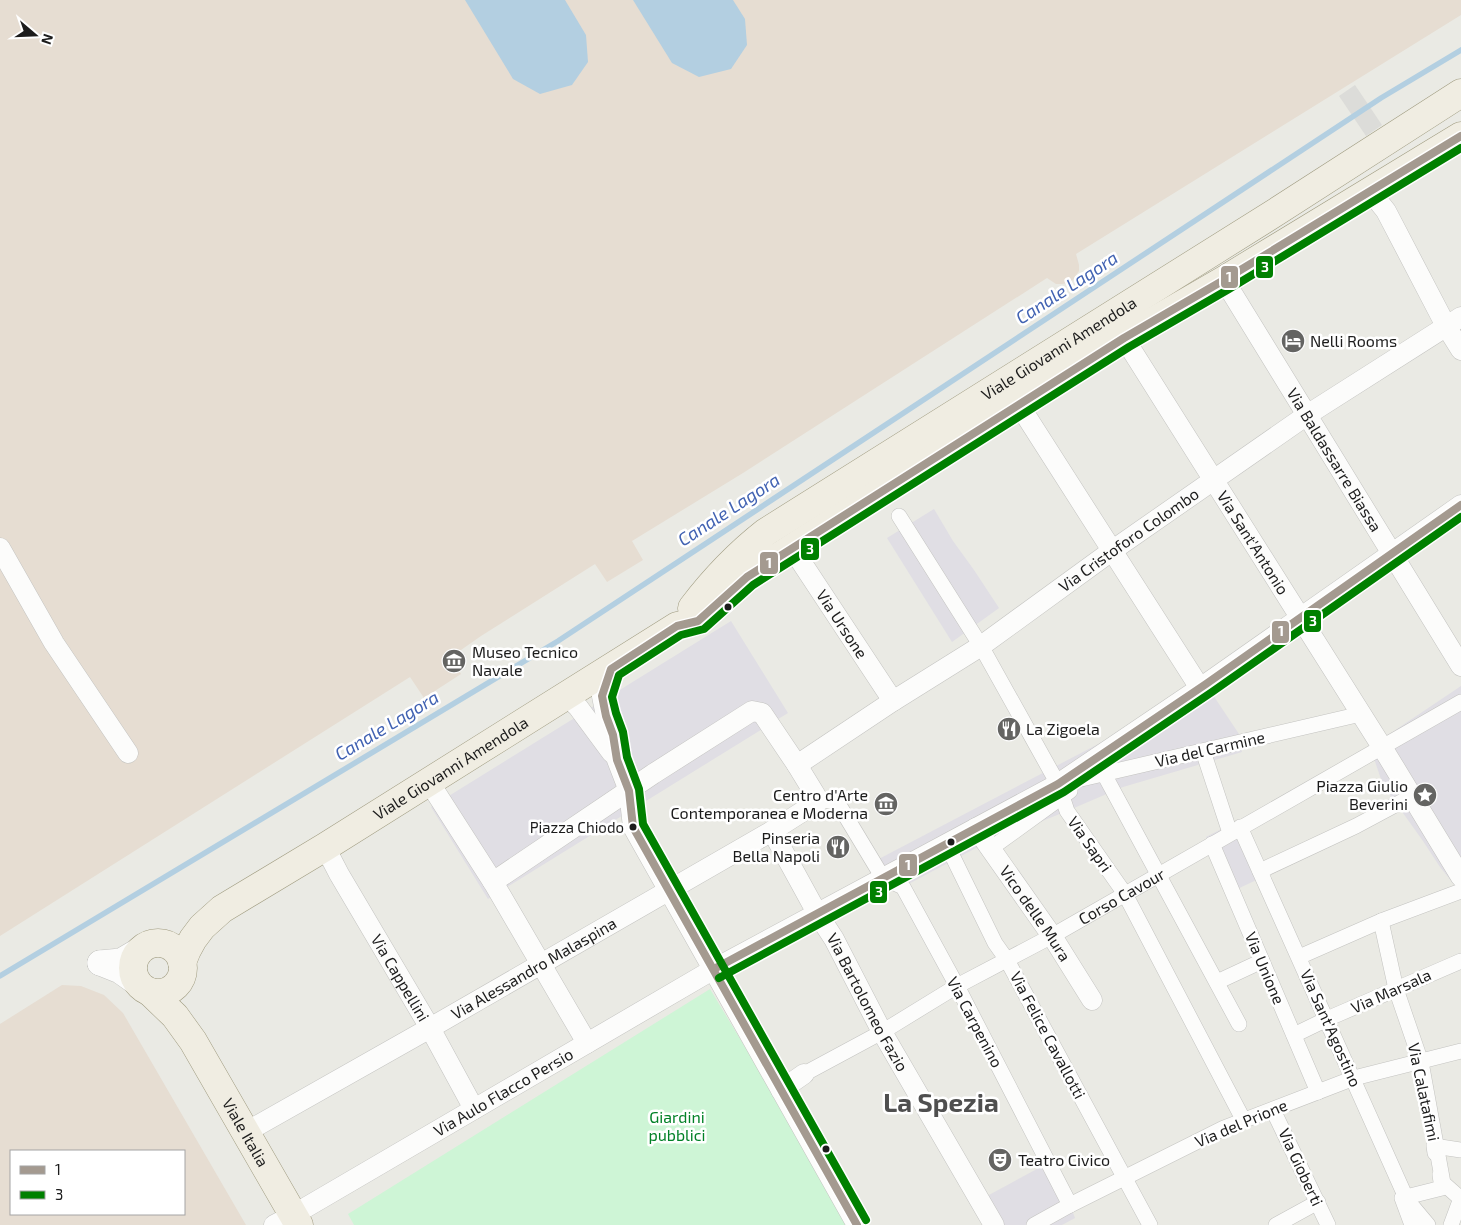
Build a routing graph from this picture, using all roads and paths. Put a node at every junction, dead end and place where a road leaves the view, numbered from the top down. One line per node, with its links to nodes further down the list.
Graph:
1 (1460, 96): 18 (main road, Viale Giovanni Amendola)
2 (1461, 136): 3 (main road, Viale Giovanni Amendola)
3 (1370, 192): 4 (main road, Viale Giovanni Amendola); 5 (street)
4 (1224, 280): 6 (main road, Viale Giovanni Amendola); 9 (street, Via Baldassarre Biassa)
5 (1454, 322): 7 (street); 9 (street, Via Cristoforo Colombo)
6 (1124, 338): 8 (main road, Viale Giovanni Amendola); 10 (street, Via Sant'Antonio)
7 (1461, 350)
8 (1019, 405): 14 (main road, Viale Giovanni Amendola); 15 (street)
9 (1307, 415): 10 (street, Via Cristoforo Colombo); 16 (street, Via Baldassarre Biassa)
10 (1214, 480): 15 (street, Via Cristoforo Colombo); 17 (street, Via Sant'Antonio)
11 (1461, 505): 16 (street, Via Aulo Flacco Persio)
12 (899, 516): 19 (street, Via Sapri)
13 (0, 548): 29 (street)
14 (792, 548): 18 (main road, Viale Giovanni Amendola); 24 (street, Via Ursone)
15 (1113, 550): 19 (street, Via Cristoforo Colombo); 22 (street)
16 (1391, 553): 17 (street, Via Aulo Flacco Persio); 20 (street, Via Baldassarre Biassa)
17 (1300, 617): 22 (street, Via Aulo Flacco Persio); 26 (street, Via Sant'Antonio)
18 (677, 626): 21 (main road, Viale Giovanni Amendola)
19 (981, 646): 24 (street, Via Cristoforo Colombo); 35 (street, Via Sapri)
20 (1461, 666)
21 (611, 669): 23 (main road, Viale Giovanni Amendola); 30 (street)
22 (1200, 688): 35 (street, Via Aulo Flacco Persio)
23 (566, 696): 30 (street); 33 (main road, Viale Giovanni Amendola)
24 (893, 701): 31 (street, Via Cristoforo Colombo)
25 (1461, 702): 27 (street, Corso Cavour)
26 (1361, 714): 27 (street, Via Sant'Antonio); 28 (street, Via del Carmine)
27 (1382, 746): 36 (street, Via Sant'Antonio); 39 (street, Corso Cavour)
28 (1202, 751): 32 (street, Via del Carmine); 39 (street, Via Sant'Agostino)
29 (128, 753)
30 (618, 760): 34 (street)
31 (797, 765): 34 (street); 37 (street)
32 (1104, 774): 35 (street, Via del Carmine); 46 (street)
33 (429, 782): 43 (main road, Viale Giovanni Amendola); 49 (street)
34 (629, 790): 49 (street); 50 (street)
35 (1060, 791): 38 (street, Via Aulo Flacco Persio); 44 (street); 52 (street, Via Sapri)
36 (1412, 796): 45 (street); 47 (street, Via Sant'Antonio)
37 (819, 801): 40 (street, Via Alessandro Malaspina); 48 (street)
38 (976, 828): 42 (street, Via Aulo Flacco Persio); 44 (street, Vico delle Mura)
39 (1235, 830): 41 (street, Corso Cavour); 45 (street, Via Sant'Agostino)
40 (772, 831): 50 (street, Via Alessandro Malaspina); 54 (street, Via Bartolomeo Fazio)
41 (1212, 844): 46 (street, Corso Cavour); 60 (street, Via Unione)
42 (947, 845): 48 (street, Via Aulo Flacco Persio); 59 (street, Via Felice Cavallotti)
43 (325, 847): 53 (main road, Viale Giovanni Amendola); 72 (street, Via Cappellini)
44 (990, 848): 56 (street, Vico delle Mura)
45 (1260, 871): 58 (street, Via Sant'Agostino)
46 (1159, 874): 52 (street, Corso Cavour); 65 (street)
47 (1461, 876)
48 (883, 878): 54 (street, Via Aulo Flacco Persio); 66 (street, Via Carpenino)
49 (492, 882): 62 (street)
50 (668, 890): 62 (street, Via Alessandro Malaspina); 63 (street)
51 (1461, 891): 55 (street)
52 (1126, 894): 56 (street, Corso Cavour); 85 (street, Via Sapri)
53 (222, 909): 57 (main road, Viale Giovanni Amendola); 64 (main road, Viale Giovanni Amendola)
54 (817, 913): 63 (street, Via Aulo Flacco Persio); 73 (street, Via Bartolomeo Fazio)
55 (1380, 922): 58 (street); 68 (street, Via Calatafimi)
56 (1052, 936): 59 (street, Corso Cavour); 69 (street, Vico delle Mura)
57 (147, 947): 64 (main road); 67 (main road)
58 (1300, 957): 70 (street, Via Sant'Agostino)
59 (1007, 960): 66 (street, Corso Cavour); 89 (street, Via Felice Cavallotti)
60 (1262, 961): 65 (street); 74 (street, Via Unione)
61 (1461, 961): 68 (street, Via Marsala)
62 (540, 964): 72 (street, Via Alessandro Malaspina); 76 (street)
63 (714, 969): 76 (street, Via Aulo Flacco Persio); 81 (street)
64 (181, 972): 67 (main road); 75 (main road, Viale Italia)
65 (1217, 982): 71 (street)
66 (957, 986): 73 (street, Corso Cavour); 93 (street, Via Carpenino)
67 (144, 988): 75 (main road, Viale Italia)
68 (1396, 989): 70 (street, Via Marsala); 78 (street, Via Calatafimi)
69 (1092, 1000)
70 (1327, 1019): 74 (street, Via Marsala); 80 (street, Via Sant'Agostino)
71 (1239, 1024)
72 (430, 1028): 83 (street, Via Cappellini); 86 (street, Via Alessandro Malaspina)
73 (882, 1032): 79 (street, Corso Cavour); 96 (street, Via Bartolomeo Fazio)
74 (1294, 1035): 82 (street, Via Unione)
75 (193, 1041): 86 (main road, Viale Italia)
76 (587, 1043): 83 (street, Via Aulo Flacco Persio)
77 (1461, 1051): 78 (street, Via del Prione)
78 (1421, 1062): 80 (street, Via del Prione); 87 (street, Via Calatafimi)
79 (804, 1074): 81 (street, Corso Cavour)
80 (1354, 1078): 82 (street, Via del Prione); 90 (street, Via Sant'Agostino)
81 (781, 1090): 95 (street)
82 (1318, 1092): 84 (street, Via del Prione)
83 (474, 1109): 94 (street, Via Aulo Flacco Persio)
84 (1273, 1110): 85 (street, Via del Prione); 92 (street, Via Gioberti)
85 (1244, 1121): 89 (street, Via del Prione)
86 (246, 1132): 94 (main road, Viale Italia)
87 (1436, 1146): 88 (street); 90 (street); 91 (street, Via Calatafimi)
88 (1461, 1150)
89 (1124, 1178): 93 (street, Via del Prione); 98 (street, Via Felice Cavallotti)
90 (1406, 1197): 101 (street); 102 (street, Via Sant'Agostino)
91 (1461, 1198): 103 (street)
92 (1318, 1202): 99 (street); 100 (street, Via Gioberti)
93 (1070, 1205): 97 (street, Via del Prione)
94 (289, 1222)
95 (858, 1225)
96 (994, 1225)
97 (1034, 1225)
98 (1150, 1225)
99 (1276, 1225)
100 (1328, 1225)
101 (1412, 1225)
102 (1428, 1225)
103 (1450, 1225)

